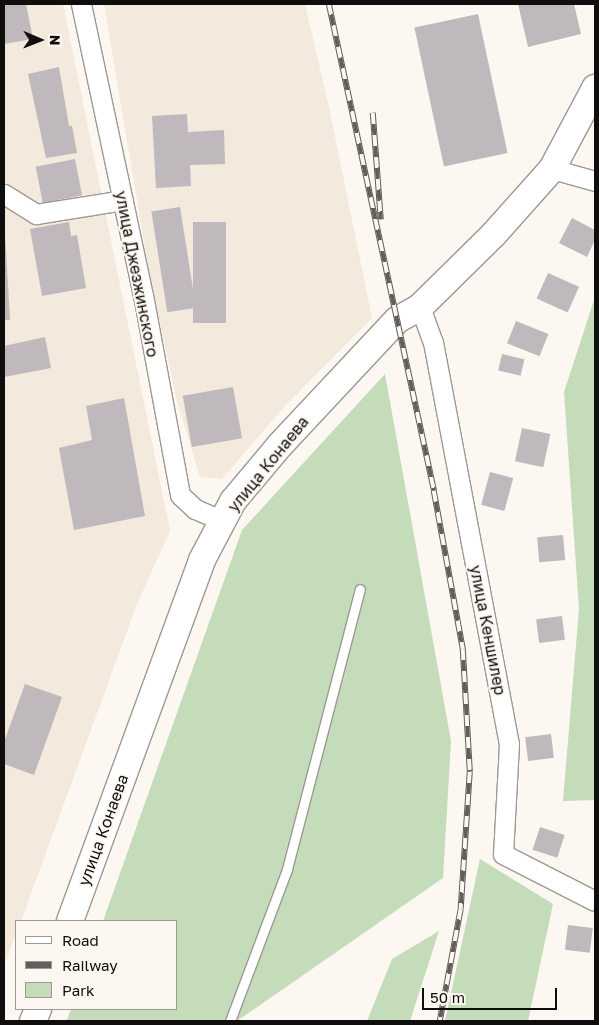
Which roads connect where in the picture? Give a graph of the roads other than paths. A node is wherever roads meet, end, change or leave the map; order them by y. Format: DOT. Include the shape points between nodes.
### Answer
graph roads {
  1 [pos="81,4"];
  2 [pos="595,88"];
  3 [pos="552,169"];
  4 [pos="595,181"];
  5 [pos="4,194"];
  6 [pos="122,200"];
  7 [pos="420,307"];
  8 [pos="223,521"];
  9 [pos="360,589"];
  10 [pos="595,901"];
  11 [pos="70,920"];
  12 [pos="230,1021"];
  1 -- 6 [label="street, улица Джезжинского"];
  2 -- 3 [label="main road, улица Конаева"];
  3 -- 4 [label="street"];
  3 -- 7 [label="main road, улица Конаева" via="494,234"];
  5 -- 6 [label="street" via="36,214"];
  6 -- 8 [label="street, улица Джезжинского" via="180,495 195,509"];
  7 -- 8 [label="main road, улица Конаева" via="397,320 280,445 233,501"];
  7 -- 10 [label="street, улица Кеншилер" via="433,342 509,744 503,854"];
  8 -- 11 [label="main road, улица Конаева" via="202,560"];
  9 -- 12 [label="lane" via="287,869"];
}
